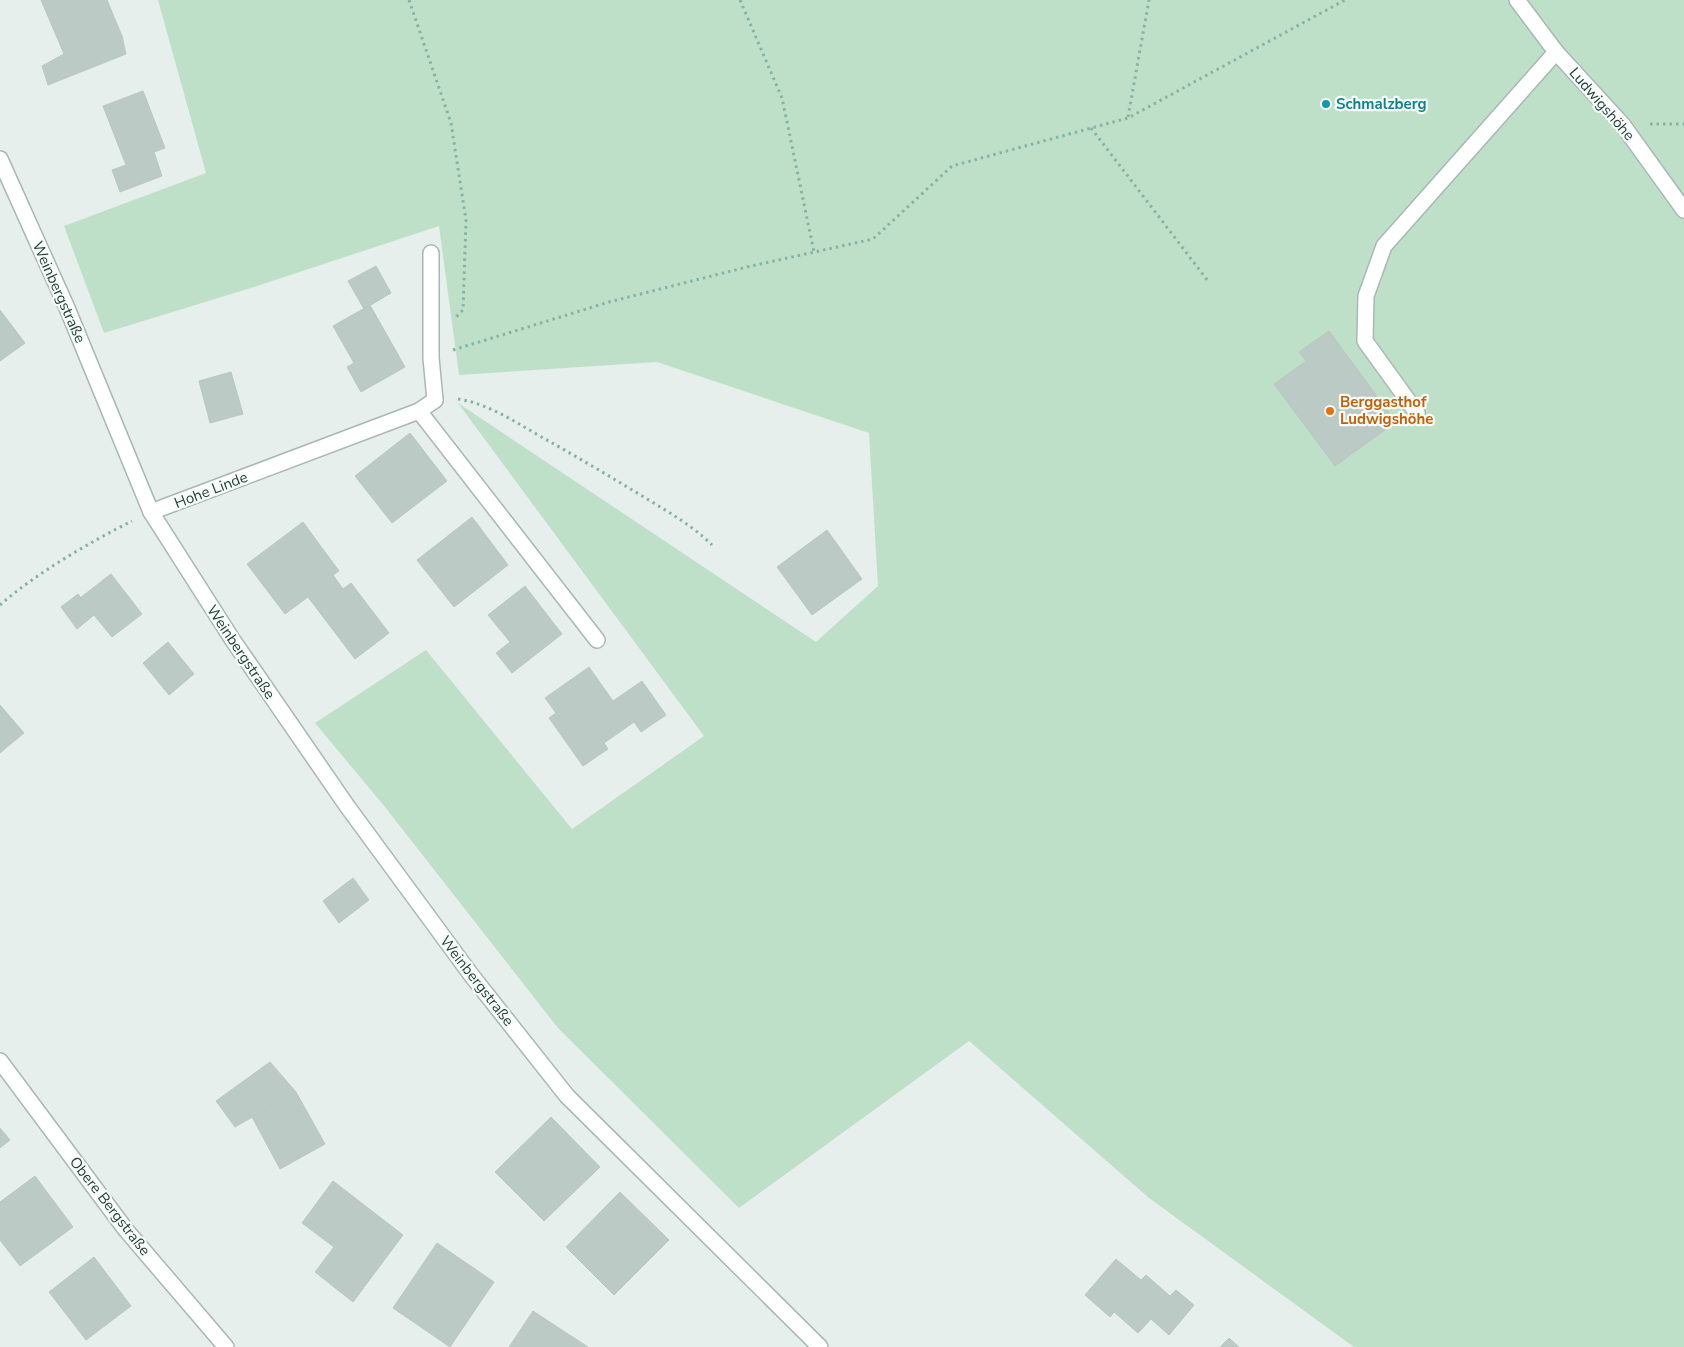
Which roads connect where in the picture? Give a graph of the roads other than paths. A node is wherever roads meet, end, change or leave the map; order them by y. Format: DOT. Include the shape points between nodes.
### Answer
graph roads {
  1 [pos="1517,0"];
  2 [pos="1556,52"];
  3 [pos="0,159"];
  4 [pos="1684,210"];
  5 [pos="431,253"];
  6 [pos="420,412"];
  7 [pos="1417,414"];
  8 [pos="151,512"];
  9 [pos="597,640"];
  10 [pos="0,1061"];
  11 [pos="226,1347"];
  12 [pos="820,1347"];
  1 -- 2 [label="street, Ludwigshöhe"];
  2 -- 4 [label="street, Ludwigshöhe" via="1622,124"];
  2 -- 7 [label="street" via="1384,246 1366,296 1365,342"];
  3 -- 8 [label="street, Weinbergstraße" via="67,308"];
  5 -- 6 [label="street, Hohe Linde" via="434,400"];
  6 -- 8 [label="street, Hohe Linde"];
  6 -- 9 [label="street"];
  8 -- 12 [label="street, Weinbergstraße" via="232,639 347,806 472,976 567,1096"];
  10 -- 11 [label="street, Obere Bergstraße" via="126,1230"];
}
